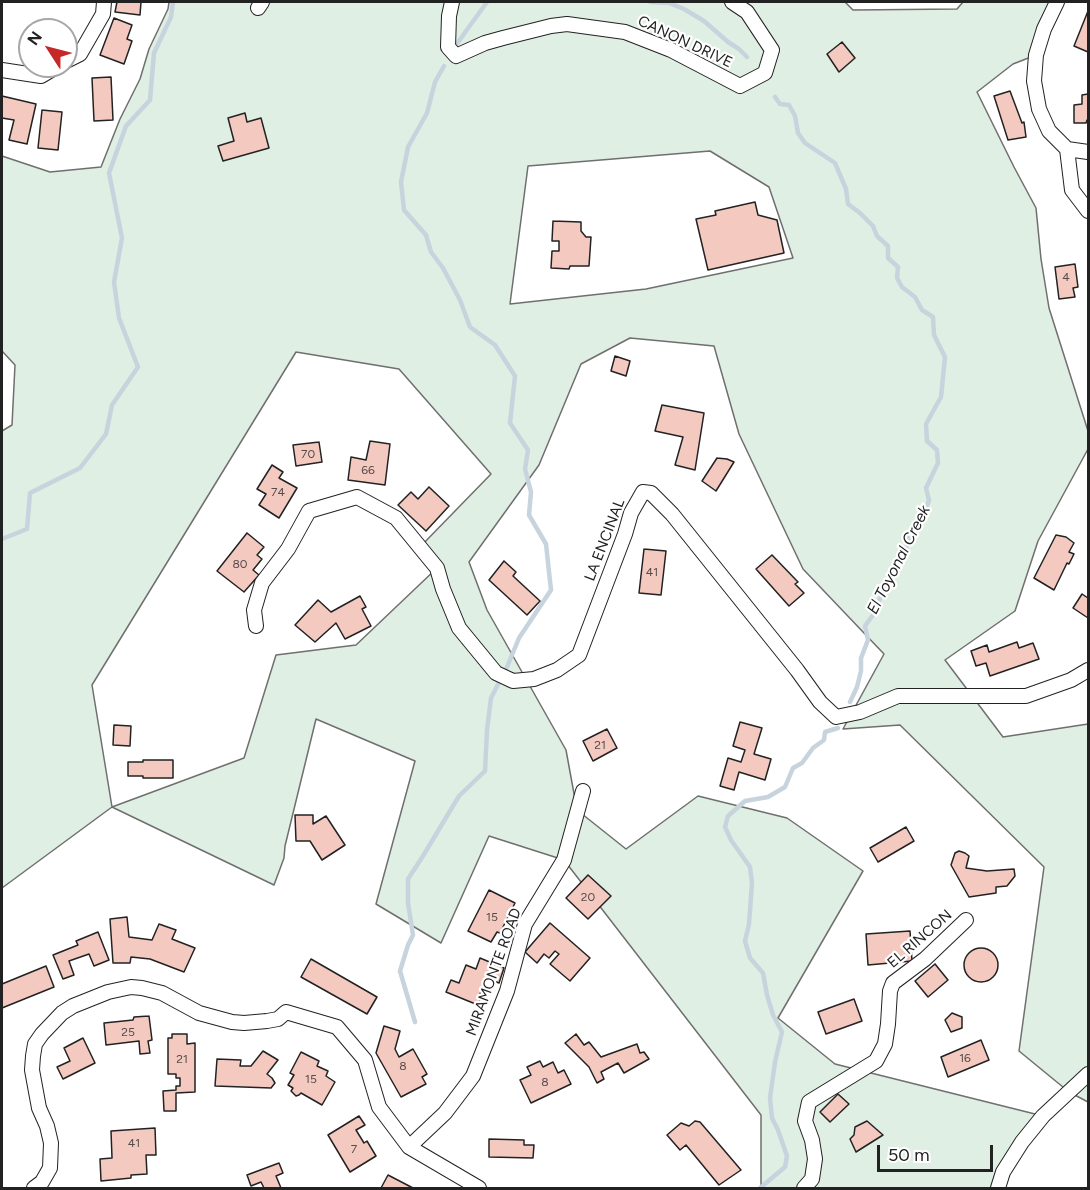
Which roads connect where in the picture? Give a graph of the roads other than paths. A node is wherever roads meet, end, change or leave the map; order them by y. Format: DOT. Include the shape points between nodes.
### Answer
graph roads {
  1 [pos="104,2"];
  2 [pos="452,2"];
  3 [pos="732,2"];
  4 [pos="1057,2"];
  5 [pos="78,55"];
  6 [pos="2,70"];
  7 [pos="18,72"];
  8 [pos="1067,149"];
  9 [pos="1089,152"];
  10 [pos="1089,211"];
  11 [pos="256,626"];
  12 [pos="1089,670"];
  13 [pos="583,791"];
  14 [pos="966,920"];
  15 [pos="1089,1074"];
  16 [pos="409,1147"];
  17 [pos="34,1188"];
  18 [pos="479,1188"];
  19 [pos="804,1188"];
  20 [pos="998,1188"];
  1 -- 5 [label="street" via="103,14"];
  2 -- 3 [label="street, CANON DRIVE" via="448,47 456,56 485,43 567,24 625,32 671,50 740,86 765,73 772,50 747,12"];
  4 -- 8 [label="street" via="1036,55 1034,81 1039,109 1049,131"];
  6 -- 7 [label="street"];
  8 -- 9 [label="street"];
  8 -- 10 [label="street" via="1072,190"];
  11 -- 12 [label="street, LA ENCINAL" via="254,610 262,583 288,549 309,511 357,497 396,518 437,568 459,628 496,673 513,681 534,679 579,655 631,513 643,492 651,493 672,514 820,702 836,717 898,696 1026,696"];
  13 -- 16 [label="street, MIRAMONTE ROAD" via="564,860 525,924 507,991 473,1076 445,1113"];
  14 -- 19 [label="street, EL RINCON" via="893,983 885,1044 876,1061 809,1102 805,1121 815,1159 812,1179"];
  15 -- 20 [label="street" via="1042,1116 1022,1142"];
  16 -- 17 [label="street" via="379,1107 365,1060 337,1027 286,1012 267,1022 232,1022 199,1013 162,993 131,987 73,1006 35,1044 34,1079 51,1143 50,1168"];
  16 -- 18 [label="street"];
}
